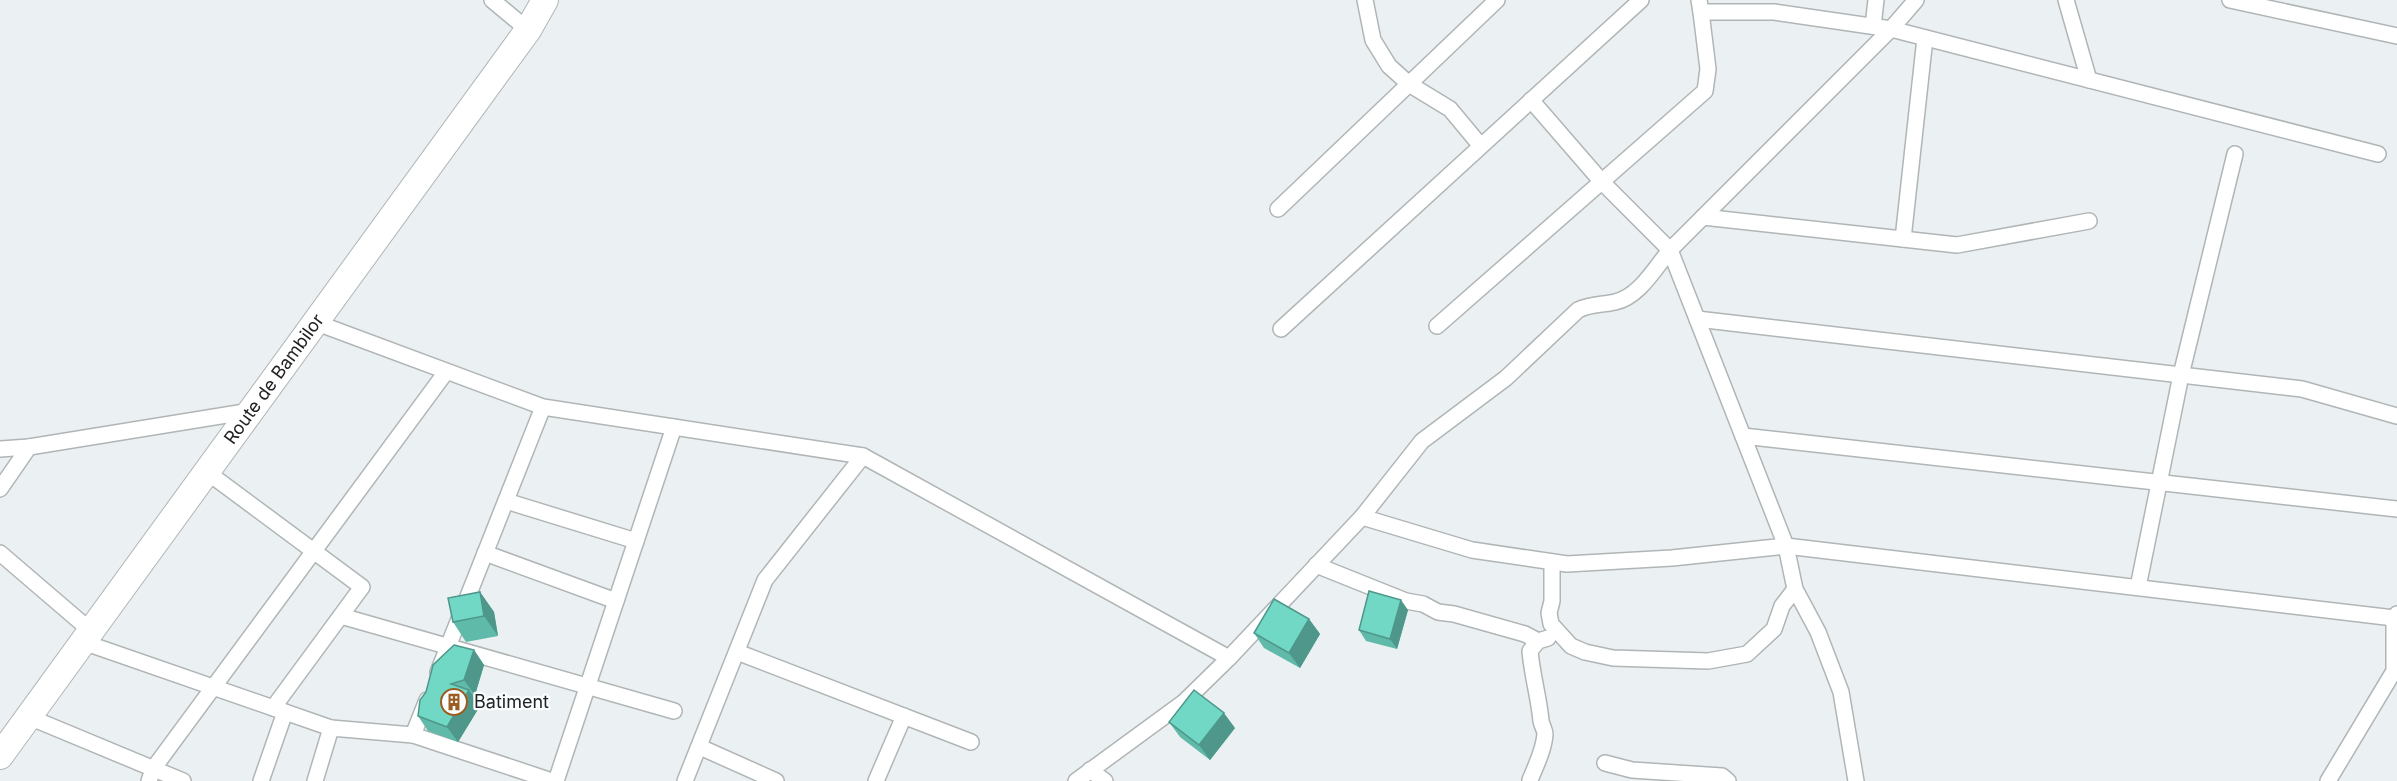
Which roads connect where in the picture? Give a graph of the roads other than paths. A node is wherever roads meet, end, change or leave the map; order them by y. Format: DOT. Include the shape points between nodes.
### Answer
graph roads {
  1 [pos="492,0"];
  2 [pos="546,0"];
  3 [pos="1365,0"];
  4 [pos="1497,0"];
  5 [pos="1641,0"];
  6 [pos="1876,0"];
  7 [pos="1916,0"];
  8 [pos="2066,0"];
  9 [pos="2230,0"];
  10 [pos="1700,6"];
  11 [pos="1873,26"];
  12 [pos="1891,29"];
  13 [pos="528,30"];
  14 [pos="2397,36"];
  15 [pos="1925,38"];
  16 [pos="2089,80"];
  17 [pos="1409,84"];
  18 [pos="1531,100"];
  19 [pos="1480,145"];
  20 [pos="2235,154"];
  21 [pos="2378,154"];
  22 [pos="1602,182"];
  23 [pos="1278,209"];
  24 [pos="1703,217"];
  25 [pos="2089,221"];
  26 [pos="1903,239"];
  27 [pos="1670,250"];
  28 [pos="1697,319"];
  29 [pos="317,323"];
  30 [pos="1437,326"];
  31 [pos="1281,329"];
  32 [pos="446,372"];
  33 [pos="2181,375"];
  34 [pos="543,407"];
  35 [pos="251,411"];
  36 [pos="2397,416"];
  37 [pos="674,427"];
  38 [pos="1743,436"];
  39 [pos="29,447"];
  40 [pos="0,449"];
  41 [pos="863,456"];
  42 [pos="207,472"];
  43 [pos="2159,483"];
  44 [pos="0,489"];
  45 [pos="506,501"];
  46 [pos="2397,509"];
  47 [pos="1362,518"];
  48 [pos="636,541"];
  49 [pos="1786,546"];
  50 [pos="314,552"];
  51 [pos="0,553"];
  52 [pos="485,553"];
  53 [pos="1552,562"];
  54 [pos="1316,565"];
  55 [pos="2138,587"];
  56 [pos="1795,589"];
  57 [pos="616,601"];
  58 [pos="341,616"];
  59 [pos="2395,616"];
  60 [pos="1559,635"];
  61 [pos="87,636"];
  62 [pos="1538,641"];
  63 [pos="448,646"];
  64 [pos="737,652"];
  65 [pos="1229,658"];
  66 [pos="2395,673"];
  67 [pos="588,686"];
  68 [pos="213,687"];
  69 [pos="279,710"];
  70 [pos="674,711"];
  71 [pos="904,716"];
  72 [pos="29,717"];
  73 [pos="331,728"];
  74 [pos="413,735"];
  75 [pos="971,742"];
  76 [pos="700,747"];
  77 [pos="0,756"];
  78 [pos="1605,763"];
  79 [pos="1090,770"];
  80 [pos="151,775"];
  81 [pos="1530,780"];
  82 [pos="183,781"];
  83 [pos="261,781"];
  84 [pos="315,781"];
  85 [pos="554,781"];
  86 [pos="685,781"];
  87 [pos="776,781"];
  88 [pos="876,781"];
  89 [pos="1076,781"];
  90 [pos="1105,781"];
  91 [pos="1728,781"];
  92 [pos="1856,781"];
  93 [pos="2328,781"];
  1 -- 13 [label="street"];
  2 -- 13 [label="main road, Route de Bambilor"];
  3 -- 17 [label="street" via="1373,40 1389,66"];
  4 -- 17 [label="street"];
  5 -- 18 [label="street"];
  6 -- 11 [label="street"];
  7 -- 12 [label="street"];
  8 -- 16 [label="street"];
  9 -- 14 [label="street"];
  10 -- 11 [label="street"];
  10 -- 22 [label="street" via="1708,69 1705,91"];
  11 -- 12 [label="street"];
  12 -- 15 [label="street"];
  12 -- 24 [label="street"];
  13 -- 29 [label="main road, Route de Bambilor"];
  15 -- 16 [label="street"];
  15 -- 26 [label="street"];
  16 -- 21 [label="street"];
  17 -- 19 [label="street" via="1450,109"];
  17 -- 23 [label="street"];
  18 -- 19 [label="street"];
  18 -- 22 [label="street"];
  19 -- 31 [label="street"];
  20 -- 33 [label="street"];
  22 -- 27 [label="street"];
  22 -- 30 [label="street"];
  24 -- 26 [label="street"];
  24 -- 27 [label="street"];
  25 -- 26 [label="street" via="1957,245"];
  27 -- 28 [label="street"];
  27 -- 47 [label="street" via="1629,297 1578,310 1506,378 1422,441"];
  28 -- 33 [label="street"];
  28 -- 38 [label="street"];
  29 -- 32 [label="street"];
  29 -- 35 [label="main road, Route de Bambilor"];
  32 -- 34 [label="street"];
  32 -- 50 [label="street"];
  33 -- 36 [label="street" via="2301,389"];
  33 -- 43 [label="street"];
  34 -- 37 [label="street"];
  34 -- 45 [label="street"];
  35 -- 39 [label="street"];
  35 -- 42 [label="main road, Route de Bambilor"];
  37 -- 41 [label="street"];
  37 -- 48 [label="street"];
  38 -- 43 [label="street"];
  38 -- 49 [label="street"];
  39 -- 40 [label="street"];
  39 -- 44 [label="street"];
  41 -- 64 [label="street" via="765,580"];
  41 -- 65 [label="street"];
  42 -- 50 [label="street"];
  42 -- 61 [label="main road, Route de Bambilor"];
  43 -- 46 [label="street"];
  43 -- 55 [label="street"];
  45 -- 48 [label="street"];
  45 -- 52 [label="street"];
  47 -- 53 [label="street" via="1472,550"];
  47 -- 54 [label="street"];
  48 -- 57 [label="street"];
  49 -- 53 [label="street" via="1672,558"];
  49 -- 55 [label="street"];
  49 -- 56 [label="street"];
  50 -- 58 [label="street" via="362,587"];
  50 -- 68 [label="street"];
  51 -- 61 [label="street"];
  52 -- 57 [label="street"];
  52 -- 63 [label="street"];
  53 -- 60 [label="street" via="1549,613"];
  54 -- 62 [label="street" via="1438,612 1525,634"];
  54 -- 65 [label="street"];
  55 -- 59 [label="street"];
  56 -- 60 [label="street" via="1782,606 1774,629 1747,654 1727,659 1612,658 1571,646"];
  56 -- 92 [label="street" via="1818,632 1841,692"];
  57 -- 67 [label="street"];
  58 -- 63 [label="street"];
  58 -- 69 [label="street"];
  59 -- 66 [label="street"];
  60 -- 62 [label="street"];
  61 -- 68 [label="street"];
  61 -- 72 [label="main road, Route de Bambilor"];
  62 -- 81 [label="street" via="1530,651 1545,732"];
  63 -- 67 [label="street"];
  63 -- 74 [label="street"];
  64 -- 71 [label="street"];
  64 -- 76 [label="street"];
  65 -- 79 [label="street" via="1184,702"];
  66 -- 93 [label="street"];
  67 -- 70 [label="street"];
  67 -- 85 [label="street"];
  68 -- 69 [label="street"];
  68 -- 80 [label="street"];
  69 -- 73 [label="street"];
  69 -- 83 [label="street"];
  71 -- 75 [label="street"];
  71 -- 88 [label="street"];
  72 -- 77 [label="main road, Route de Bambilor"];
  72 -- 80 [label="street"];
  73 -- 74 [label="street"];
  73 -- 84 [label="street"];
  74 -- 85 [label="street"];
  76 -- 86 [label="street"];
  76 -- 87 [label="street"];
  78 -- 91 [label="street" via="1632,770 1722,776"];
  79 -- 89 [label="street"];
  79 -- 90 [label="street"];
  80 -- 82 [label="street"];
}
